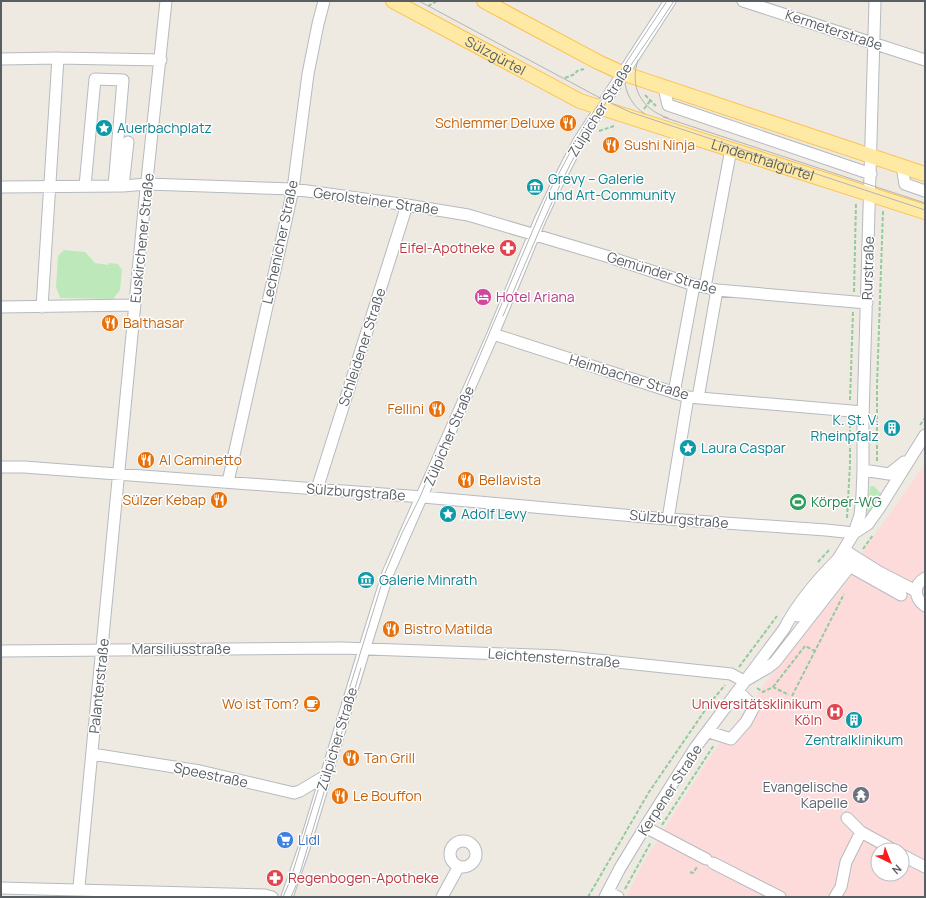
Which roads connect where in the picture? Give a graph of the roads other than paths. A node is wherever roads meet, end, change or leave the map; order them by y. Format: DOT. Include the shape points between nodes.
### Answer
graph roads {
  1 [pos="166,1"];
  2 [pos="324,1"];
  3 [pos="393,1"];
  4 [pos="484,1"];
  5 [pos="670,1"];
  6 [pos="743,1"];
  7 [pos="875,1"];
  8 [pos="874,43"];
  9 [pos="58,58"];
  10 [pos="1,59"];
  11 [pos="161,60"];
  12 [pos="925,60"];
  13 [pos="622,74"];
  14 [pos="664,88"];
  15 [pos="599,108"];
  16 [pos="810,136"];
  17 [pos="128,142"];
  18 [pos="786,146"];
  19 [pos="731,149"];
  20 [pos="871,156"];
  21 [pos="902,167"];
  22 [pos="870,174"];
  23 [pos="925,174"];
  24 [pos="147,184"];
  25 [pos="49,186"];
  26 [pos="85,186"];
  27 [pos="119,186"];
  28 [pos="1,187"];
  29 [pos="293,189"];
  30 [pos="863,191"];
  31 [pos="925,191"];
  32 [pos="407,205"];
  33 [pos="925,212"];
  34 [pos="533,234"];
  35 [pos="700,286"];
  36 [pos="717,290"];
  37 [pos="867,303"];
  38 [pos="135,305"];
  39 [pos="1,307"];
  40 [pos="42,307"];
  41 [pos="493,334"];
  42 [pos="674,393"];
  43 [pos="693,398"];
  44 [pos="863,412"];
  45 [pos="921,432"];
  46 [pos="912,455"];
  47 [pos="1,467"];
  48 [pos="863,470"];
  49 [pos="119,474"];
  50 [pos="228,482"];
  51 [pos="317,489"];
  52 [pos="423,497"];
  53 [pos="668,519"];
  54 [pos="854,533"];
  55 [pos="841,555"];
  56 [pos="850,566"];
  57 [pos="925,578"];
  58 [pos="916,591"];
  59 [pos="902,595"];
  60 [pos="925,606"];
  61 [pos="102,650"];
  62 [pos="362,650"];
  63 [pos="1,651"];
  64 [pos="741,686"];
  65 [pos="709,732"];
  66 [pos="92,754"];
  67 [pos="325,776"];
  68 [pos="847,818"];
  69 [pos="645,827"];
  70 [pos="861,832"];
  71 [pos="879,842"];
  72 [pos="910,859"];
  73 [pos="459,866"];
  74 [pos="925,867"];
  75 [pos="1,888"];
  76 [pos="78,893"];
  77 [pos="606,894"];
  78 [pos="272,897"];
  79 [pos="287,897"];
  80 [pos="442,897"];
  81 [pos="618,897"];
  82 [pos="780,897"];
  83 [pos="835,897"];
  1 -- 11 [label="street, Euskirchener Straße"];
  2 -- 29 [label="street, Lechenicher Straße" via="308,74"];
  3 -- 15 [label="main road, Sülzgürtel" via="574,98"];
  4 -- 13 [label="main road"];
  5 -- 13 [label="street, Zülpicher Straße"];
  6 -- 8 [label="street, Kermeterstraße"];
  7 -- 8 [label="street, Rurstraße"];
  8 -- 12 [label="street, Kermeterstraße"];
  8 -- 20 [label="street, Rurstraße"];
  9 -- 10 [label="street"];
  9 -- 11 [label="street"];
  9 -- 25 [label="street"];
  11 -- 24 [label="street, Euskirchener Straße"];
  13 -- 14 [label="main road"];
  13 -- 15 [label="street, Zülpicher Straße"];
  14 -- 16 [label="main road"];
  14 -- 18 [label="street" via="668,105"];
  15 -- 19 [label="main road, Lindenthalgürtel"];
  15 -- 34 [label="street, Zülpicher Straße" via="579,141"];
  16 -- 18 [label="street"];
  16 -- 20 [label="main road"];
  17 -- 27 [label="street"];
  18 -- 22 [label="street"];
  19 -- 30 [label="main road, Lindenthalgürtel"];
  19 -- 35 [label="street"];
  20 -- 21 [label="main road"];
  20 -- 22 [label="street, Rurstraße"];
  21 -- 23 [label="main road"];
  21 -- 31 [label="street" via="905,184"];
  22 -- 30 [label="street, Rurstraße"];
  24 -- 27 [label="street, Gerolsteiner Straße"];
  24 -- 29 [label="street, Gerolsteiner Straße"];
  24 -- 38 [label="street, Euskirchener Straße"];
  25 -- 26 [label="street, Gerolsteiner Straße"];
  25 -- 28 [label="street"];
  25 -- 40 [label="street"];
  26 -- 27 [label="street, Gerolsteiner Straße"];
  26 -- 27 [label="street" via="95,79 123,80"];
  29 -- 32 [label="street, Gerolsteiner Straße"];
  29 -- 50 [label="street, Lechenicher Straße"];
  30 -- 33 [label="main road, Lindenthalgürtel"];
  30 -- 37 [label="street, Rurstraße"];
  32 -- 34 [label="street, Gerolsteiner Straße" via="468,215"];
  32 -- 51 [label="street, Schleidener Straße"];
  34 -- 35 [label="street, Gemünder Straße"];
  34 -- 41 [label="street, Zülpicher Straße"];
  35 -- 36 [label="street, Gemünder Straße"];
  35 -- 42 [label="street"];
  36 -- 37 [label="street, Gemünder Straße"];
  36 -- 43 [label="street"];
  37 -- 44 [label="street, Rurstraße"];
  38 -- 40 [label="street"];
  38 -- 49 [label="street, Euskirchener Straße"];
  39 -- 40 [label="street"];
  41 -- 42 [label="street, Heimbacher Straße"];
  41 -- 52 [label="street, Zülpicher Straße"];
  42 -- 43 [label="street, Heimbacher Straße"];
  43 -- 44 [label="street, Heimbacher Straße"];
  43 -- 53 [label="street"];
  44 -- 48 [label="street, Rurstraße"];
  45 -- 46 [label="street, Kerpener Straße"];
  46 -- 48 [label="street, Kerpener Straße" via="889,474"];
  46 -- 54 [label="street, Kerpener Straße" via="868,524"];
  47 -- 49 [label="street, Sülzburgstraße"];
  48 -- 54 [label="street, Rurstraße" via="860,515"];
  49 -- 50 [label="street, Sülzburgstraße"];
  49 -- 61 [label="street, Palanterstraße"];
  50 -- 51 [label="street, Sülzburgstraße"];
  51 -- 52 [label="street, Sülzburgstraße"];
  52 -- 53 [label="street, Sülzburgstraße"];
  52 -- 62 [label="street, Zülpicher Straße" via="388,573"];
  53 -- 54 [label="street, Sülzburgstraße"];
  54 -- 55 [label="street, Kerpener Straße"];
  55 -- 56 [label="street"];
  55 -- 58 [label="street"];
  55 -- 64 [label="street, Kerpener Straße" via="836,569 826,583 800,615 784,629"];
  56 -- 59 [label="street"];
  56 -- 64 [label="street" via="775,662"];
  57 -- 58 [label="street" via="920,581"];
  58 -- 60 [label="street" via="920,603"];
  61 -- 62 [label="street, Marsiliusstraße"];
  61 -- 63 [label="street, Marsiliusstraße"];
  61 -- 66 [label="street, Palanterstraße"];
  62 -- 64 [label="street, Leichtensternstraße" via="559,656 731,674"];
  62 -- 67 [label="street, Zülpicher Straße"];
  64 -- 65 [label="street, Kerpener Straße"];
  64 -- 65 [label="street" via="754,708 746,722 731,739"];
  65 -- 69 [label="street, Kerpener Straße" via="695,748"];
  66 -- 67 [label="street, Speestraße" via="200,771 294,793"];
  66 -- 76 [label="street, Palanterstraße"];
  67 -- 79 [label="street, Zülpicher Straße"];
  68 -- 70 [label="street"];
  69 -- 77 [label="street, Kerpener Straße"];
  69 -- 82 [label="street"];
  70 -- 71 [label="street"];
  70 -- 83 [label="street" via="846,862 841,887"];
  72 -- 74 [label="street"];
  73 -- 80 [label="street"];
  75 -- 76 [label="street"];
  76 -- 78 [label="street"];
  77 -- 81 [label="street"];
}
